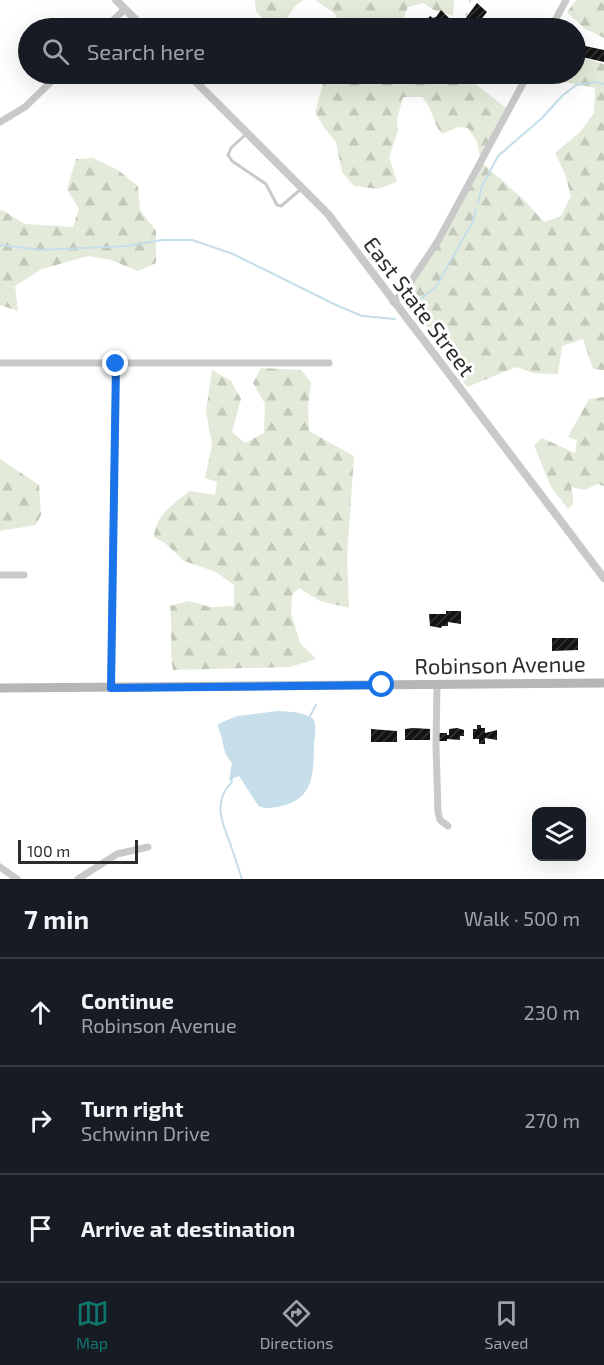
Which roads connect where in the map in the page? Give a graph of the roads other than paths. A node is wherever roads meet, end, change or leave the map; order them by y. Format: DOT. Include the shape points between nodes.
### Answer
graph roads {
  1 [pos="116,0"];
  2 [pos="566,0"];
  3 [pos="125,9"];
  4 [pos="116,18"];
  5 [pos="134,18"];
  6 [pos="556,18"];
  7 [pos="49,84"];
  8 [pos="198,84"];
  9 [pos="523,84"];
  10 [pos="0,122"];
  11 [pos="247,133"];
  12 [pos="301,189"];
  13 [pos="393,302"];
  14 [pos="0,363"];
  15 [pos="329,363"];
  16 [pos="116,364"];
  17 [pos="0,575"];
  18 [pos="24,575"];
  19 [pos="604,578"];
  20 [pos="604,683"];
  21 [pos="437,684"];
  22 [pos="0,688"];
  23 [pos="111,688"];
  24 [pos="448,826"];
  25 [pos="148,847"];
  26 [pos="0,867"];
  27 [pos="17,879"];
  28 [pos="78,879"];
  1 -- 3 [label="street"];
  2 -- 6 [label="street"];
  3 -- 4 [label="street"];
  3 -- 5 [label="street"];
  7 -- 10 [label="street" via="25,107"];
  8 -- 11 [label="street, East State Street"];
  9 -- 13 [label="street" via="438,242"];
  11 -- 12 [label="street, East State Street"];
  11 -- 12 [label="lane" via="231,148 228,155 232,161 266,184 277,205 281,206"];
  12 -- 13 [label="street, East State Street" via="328,214"];
  13 -- 19 [label="street, East State Street"];
  14 -- 16 [label="street"];
  15 -- 16 [label="street"];
  16 -- 23 [label="street"];
  17 -- 18 [label="street"];
  20 -- 21 [label="main road, Robinson Avenue"];
  21 -- 23 [label="main road, Robinson Avenue"];
  21 -- 24 [label="street" via="438,812 440,820"];
  22 -- 23 [label="main road, Robinson Avenue"];
  25 -- 28 [label="street" via="117,854"];
  26 -- 27 [label="street"];
}
